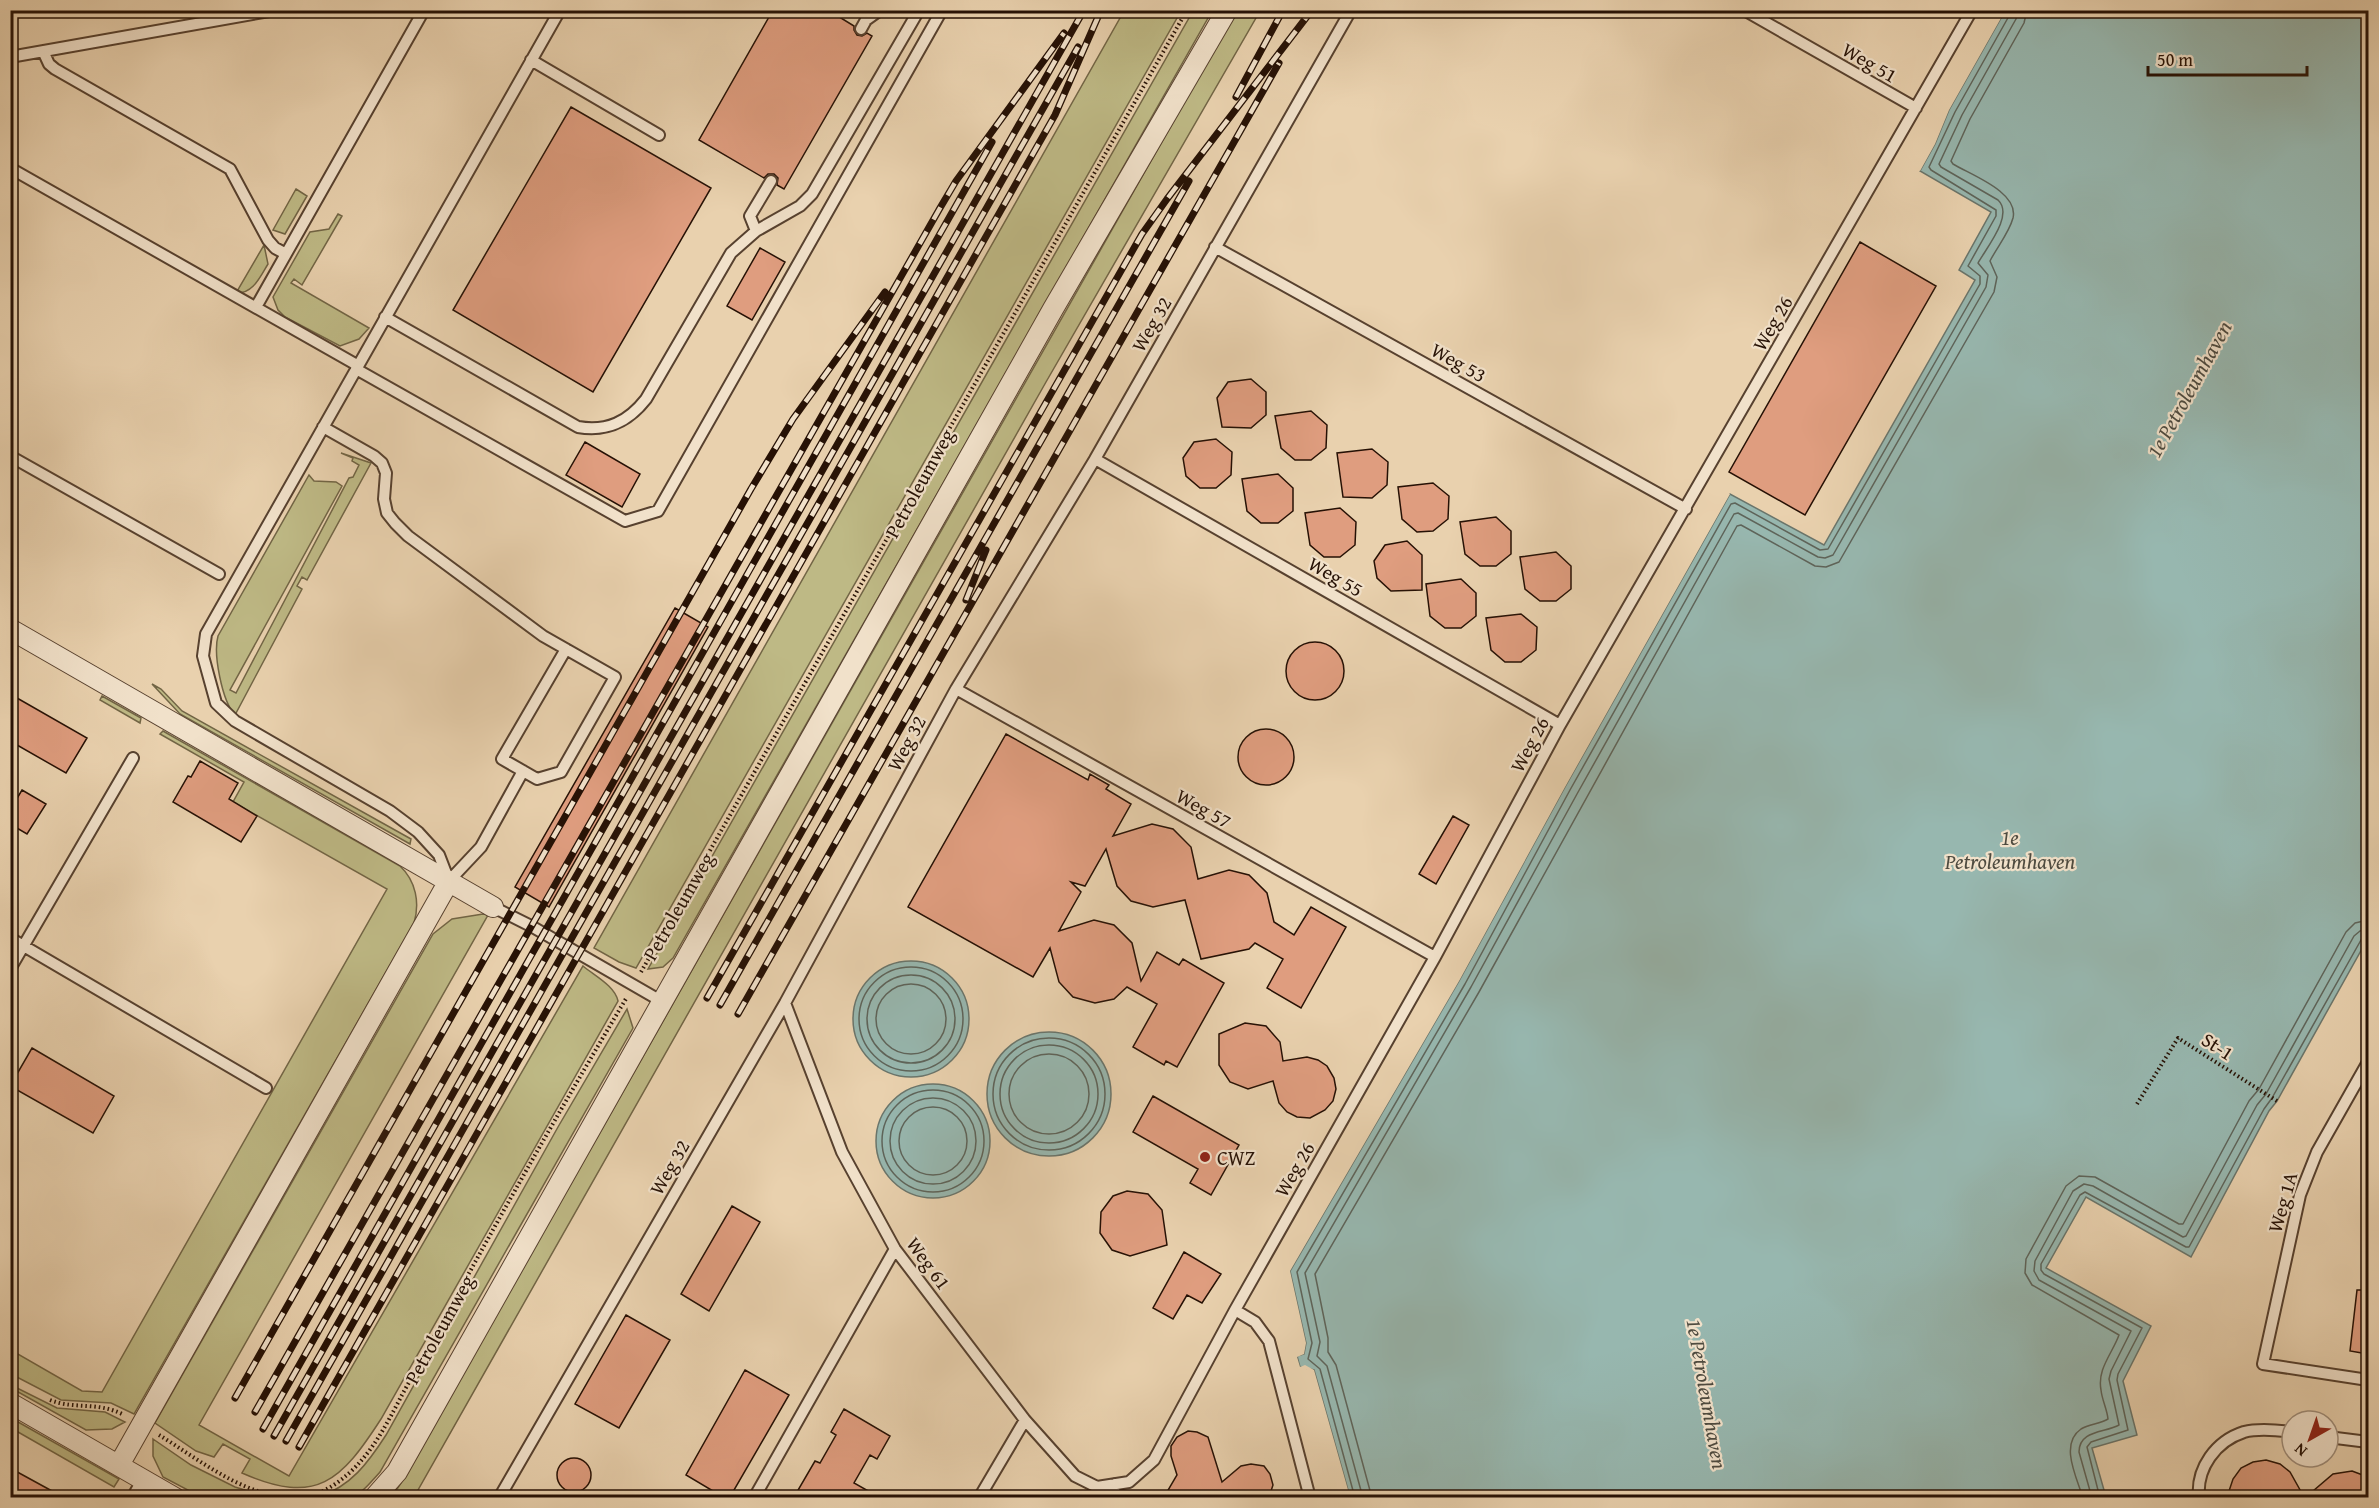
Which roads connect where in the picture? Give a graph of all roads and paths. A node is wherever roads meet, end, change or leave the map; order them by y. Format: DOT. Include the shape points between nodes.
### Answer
graph roads {
  1 [pos="275,10"];
  2 [pos="424,10"];
  3 [pos="560,10"];
  4 [pos="880,10"];
  5 [pos="919,10"];
  6 [pos="942,10"];
  7 [pos="1187,10"];
  8 [pos="1227,10"];
  9 [pos="1351,10"];
  10 [pos="1744,10"];
  11 [pos="1972,10"];
  12 [pos="861,29"];
  13 [pos="43,51"];
  14 [pos="10,57"];
  15 [pos="531,60"];
  16 [pos="1916,108"];
  17 [pos="660,135"];
  18 [pos="10,168"];
  19 [pos="771,181"];
  20 [pos="756,231"];
  21 [pos="1215,247"];
  22 [pos="286,254"];
  23 [pos="256,307"];
  24 [pos="385,317"];
  25 [pos="357,367"];
  26 [pos="322,428"];
  27 [pos="10,456"];
  28 [pos="1095,459"];
  29 [pos="1686,509"];
  30 [pos="219,574"];
  31 [pos="10,629"];
  32 [pos="566,649"];
  33 [pos="956,689"];
  34 [pos="1560,725"];
  35 [pos="133,758"];
  36 [pos="523,771"];
  37 [pos="449,881"];
  38 [pos="493,907"];
  39 [pos="10,938"];
  40 [pos="24,946"];
  41 [pos="1435,957"];
  42 [pos="10,969"];
  43 [pos="634,986"];
  44 [pos="661,1001"];
  45 [pos="785,1003"];
  46 [pos="2368,1062"];
  47 [pos="266,1088"];
  48 [pos="2277,1101"];
  49 [pos="2138,1104"];
  50 [pos="895,1250"];
  51 [pos="1234,1310"];
  52 [pos="2368,1380"];
  53 [pos="41,1396"];
  54 [pos="10,1403"];
  55 [pos="1025,1420"];
  56 [pos="141,1425"];
  57 [pos="2280,1430"];
  58 [pos="2340,1438"];
  59 [pos="2368,1442"];
  60 [pos="119,1465"];
  61 [pos="143,1479"];
  62 [pos="1115,1484"];
  63 [pos="312,1496"];
  64 [pos="132,1497"];
  65 [pos="175,1497"];
  66 [pos="374,1497"];
  67 [pos="499,1497"];
  68 [pos="754,1497"];
  69 [pos="979,1497"];
  70 [pos="1113,1497"];
  71 [pos="1310,1497"];
  72 [pos="2199,1497"];
  1 -- 13 [label="lane"];
  2 -- 22 [label="lane"];
  3 -- 15 [label="lane"];
  4 -- 12 [label="lane"];
  5 -- 20 [label="lane" via="812,194 800,206"];
  6 -- 25 [label="lane" via="658,511 625,521"];
  7 -- 43 [label="path, Petroleumweg"];
  8 -- 44 [label="street, Petroleumweg"];
  9 -- 21 [label="lane, Weg 32"];
  10 -- 16 [label="lane, Weg 51"];
  11 -- 16 [label="lane, Weg 26"];
  13 -- 14 [label="lane"];
  13 -- 22 [label="lane" via="55,69 230,168 268,240"];
  15 -- 17 [label="lane"];
  15 -- 24 [label="lane"];
  16 -- 29 [label="lane, Weg 26"];
  18 -- 23 [label="lane"];
  19 -- 20 [label="lane" via="750,216"];
  20 -- 24 [label="lane" via="731,253 646,399 624,421 608,427 578,428"];
  21 -- 28 [label="lane, Weg 32"];
  21 -- 29 [label="lane, Weg 53"];
  22 -- 23 [label="lane"];
  23 -- 25 [label="lane"];
  24 -- 25 [label="lane"];
  25 -- 26 [label="lane"];
  26 -- 32 [label="lane" via="382,463 387,513 408,536 525,624"];
  26 -- 37 [label="lane" via="206,634 203,656 216,703 235,721 390,811 418,832 439,855"];
  27 -- 30 [label="lane"];
  28 -- 33 [label="lane, Weg 32"];
  28 -- 34 [label="lane, Weg 55"];
  29 -- 34 [label="lane, Weg 26"];
  31 -- 37 [label="street"];
  32 -- 36 [label="lane" via="502,759"];
  32 -- 36 [label="lane" via="615,677 561,772 537,779"];
  33 -- 41 [label="lane, Weg 57"];
  33 -- 45 [label="lane, Weg 32"];
  34 -- 41 [label="lane, Weg 26"];
  35 -- 40 [label="lane"];
  36 -- 37 [label="lane" via="481,847"];
  37 -- 38 [label="street"];
  37 -- 56 [label="street"];
  38 -- 43 [label="lane"];
  39 -- 40 [label="lane"];
  40 -- 42 [label="lane"];
  40 -- 47 [label="lane"];
  41 -- 51 [label="lane, Weg 26"];
  43 -- 44 [label="lane"];
  43 -- 63 [label="path, Petroleumweg" via="388,1420 361,1462"];
  44 -- 66 [label="street, Petroleumweg" via="397,1472"];
  45 -- 50 [label="lane, Weg 61" via="842,1152"];
  45 -- 67 [label="lane, Weg 32"];
  46 -- 52 [label="lane, Weg 1A" via="2317,1152 2300,1195 2263,1364"];
  48 -- 49 [label="path, St-1" via="2178,1038"];
  50 -- 55 [label="lane, Weg 61"];
  50 -- 68 [label="lane"];
  51 -- 62 [label="lane, Weg 26" via="1154,1460 1129,1482"];
  51 -- 71 [label="lane" via="1255,1322 1269,1341"];
  53 -- 56 [label="path, Petroleumweg" via="58,1404 106,1407"];
  54 -- 60 [label="street"];
  55 -- 62 [label="lane, Weg 61" via="1076,1476 1097,1487"];
  55 -- 69 [label="lane"];
  56 -- 60 [label="street"];
  56 -- 63 [label="path, Petroleumweg" via="254,1490 282,1496"];
  57 -- 72 [label="lane" via="2244,1432 2214,1450 2199,1479"];
  58 -- 59 [label="lane"];
  60 -- 61 [label="street"];
  61 -- 64 [label="lane"];
  61 -- 65 [label="street"];
  62 -- 70 [label="lane"];
}
